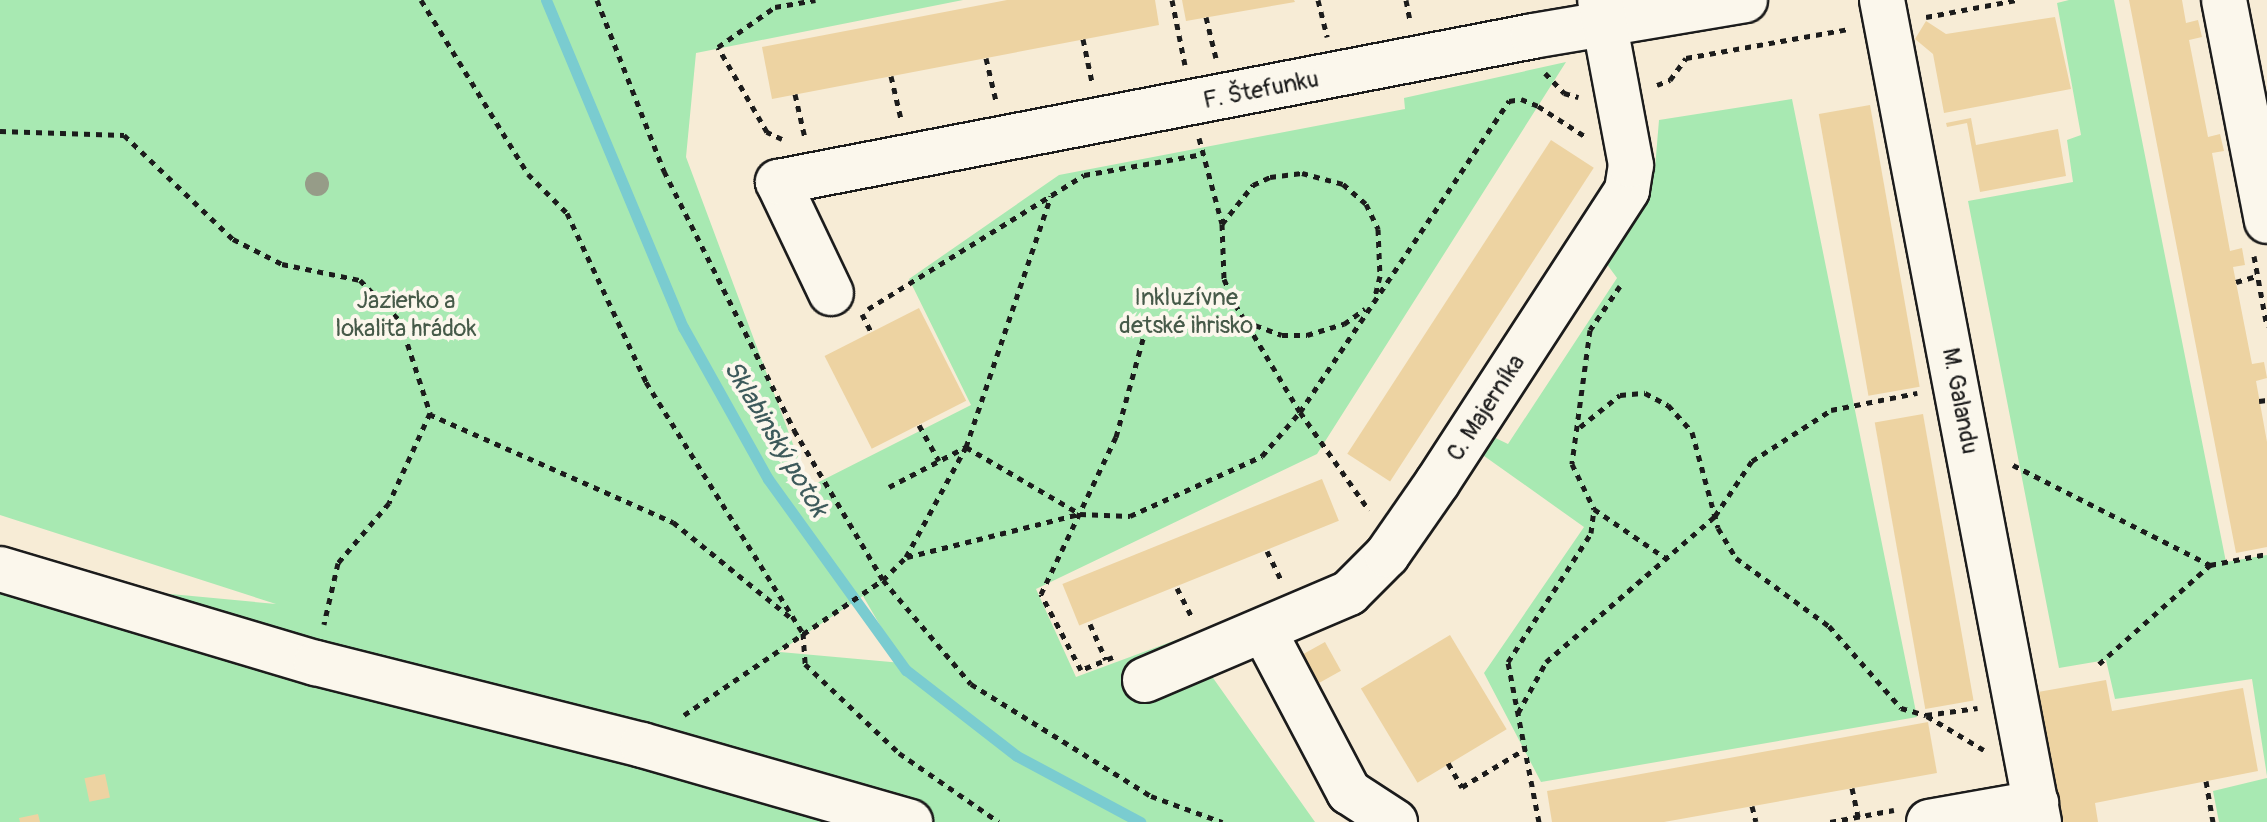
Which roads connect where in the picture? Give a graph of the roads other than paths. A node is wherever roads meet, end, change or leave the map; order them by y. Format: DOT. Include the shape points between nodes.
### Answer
graph roads {
  1 [pos="1745,0"];
  2 [pos="2224,0"];
  3 [pos="1602,12"];
  4 [pos="1885,13"];
  5 [pos="2267,221"];
  6 [pos="831,293"];
  7 [pos="0,569"];
  8 [pos="1265,633"];
  9 [pos="1133,667"];
  10 [pos="2038,812"];
  11 [pos="1916,815"];
  12 [pos="910,822"];
  13 [pos="1395,822"];
  1 -- 3 [label="street, F. Štefunku"];
  2 -- 5 [label="street"];
  3 -- 6 [label="street, F. Štefunku" via="1533,36 1185,75 778,182"];
  3 -- 8 [label="street, C. Majerníka" via="1631,165 1627,190 1387,555 1349,593"];
  4 -- 10 [label="street, M. Galandu"];
  7 -- 12 [label="street" via="316,663 642,745"];
  8 -- 9 [label="street, C. Majerníka"];
  8 -- 13 [label="street" via="1349,792"];
  10 -- 11 [label="street, M. Galandu"];
}
